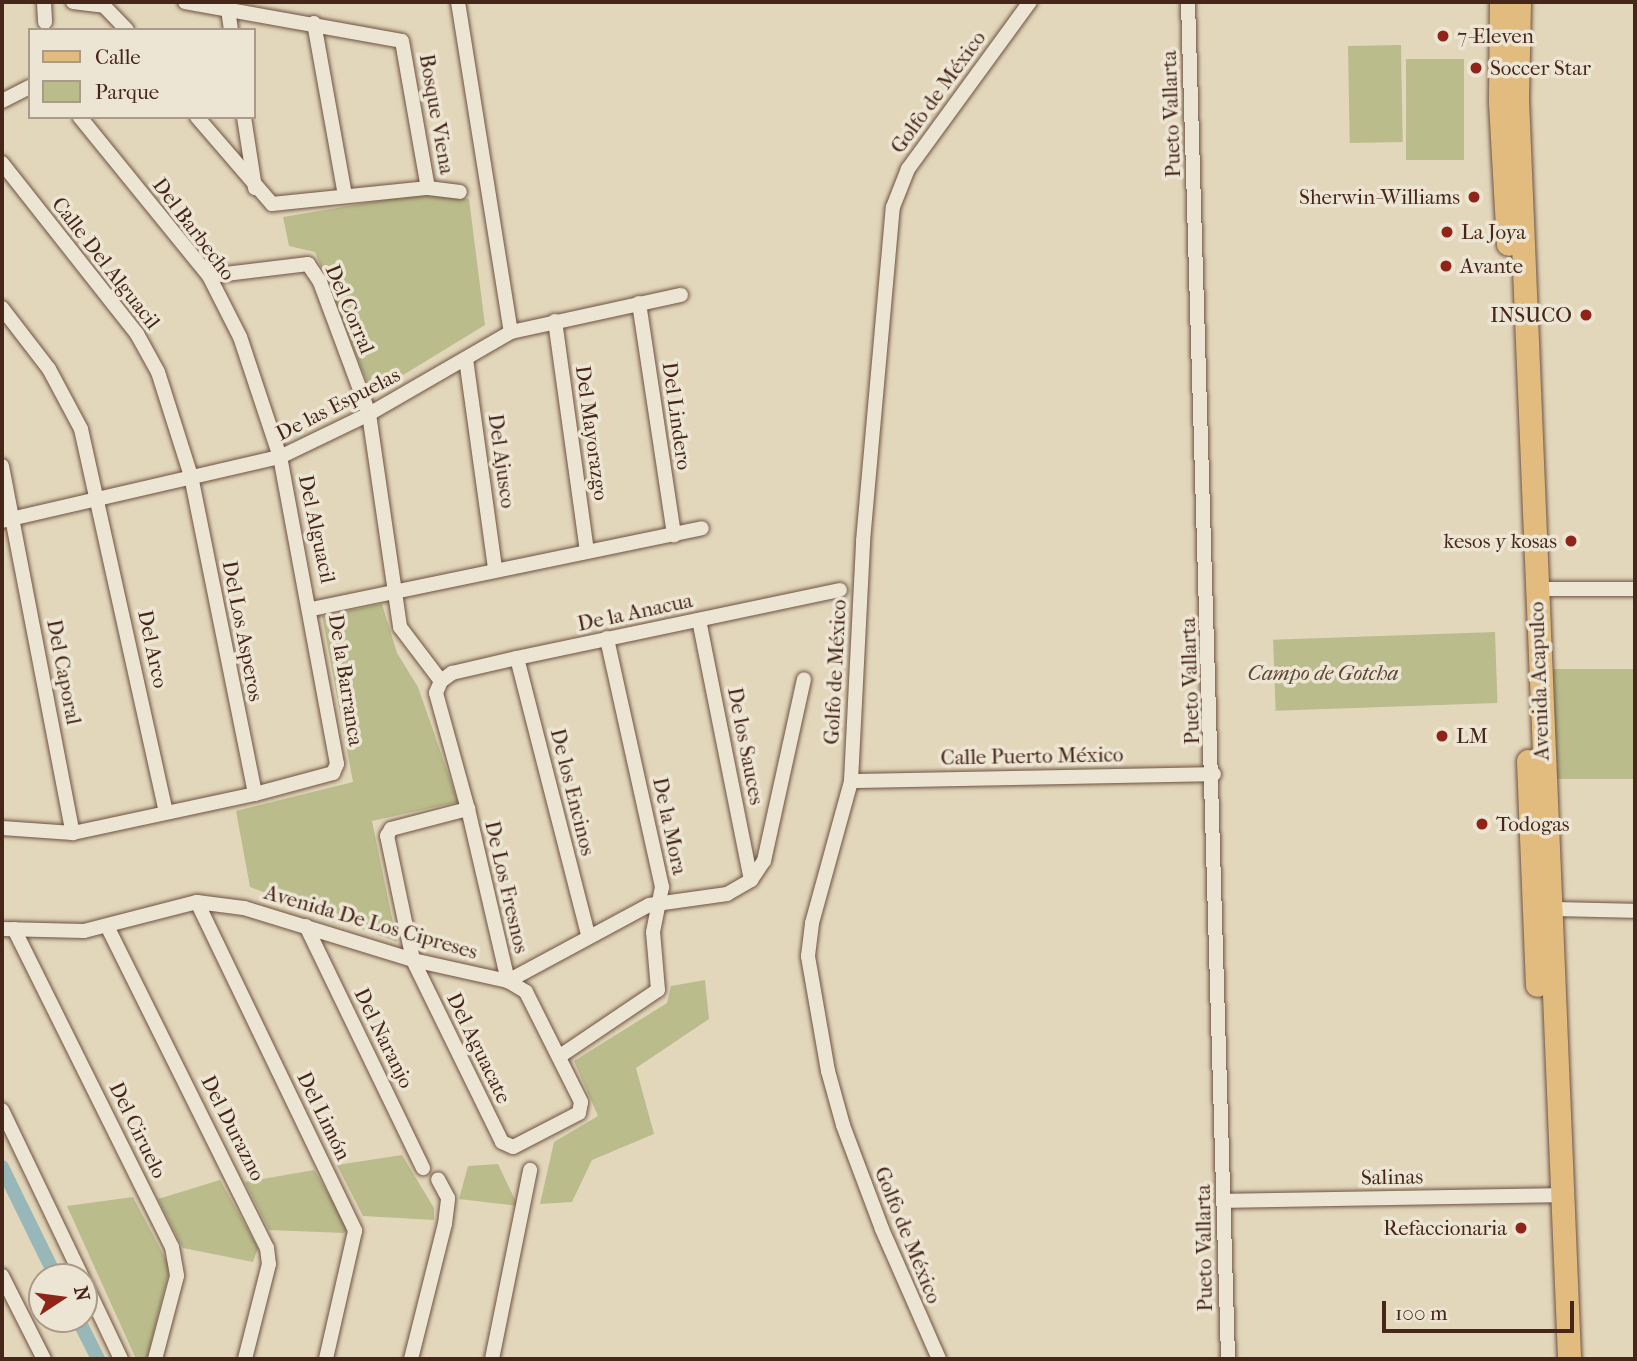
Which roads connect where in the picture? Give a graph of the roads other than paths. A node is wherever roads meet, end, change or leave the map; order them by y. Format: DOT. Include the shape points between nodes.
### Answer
graph roads {
  1 [pos="44,2"];
  2 [pos="73,2"];
  3 [pos="185,2"];
  4 [pos="458,2"];
  5 [pos="1030,2"];
  6 [pos="1188,2"];
  7 [pos="1505,2"];
  8 [pos="104,4"];
  9 [pos="228,9"];
  10 [pos="45,22"];
  11 [pos="314,23"];
  12 [pos="125,28"];
  13 [pos="231,28"];
  14 [pos="28,88"];
  15 [pos="4,95"];
  16 [pos="82,119"];
  17 [pos="199,119"];
  18 [pos="244,119"];
  19 [pos="2,163"];
  20 [pos="429,188"];
  21 [pos="256,190"];
  22 [pos="460,192"];
  23 [pos="345,195"];
  24 [pos="209,276"];
  25 [pos="681,295"];
  26 [pos="639,303"];
  27 [pos="2,308"];
  28 [pos="555,321"];
  29 [pos="511,332"];
  30 [pos="466,359"];
  31 [pos="369,414"];
  32 [pos="281,457"];
  33 [pos="2,466"];
  34 [pos="191,476"];
  35 [pos="99,496"];
  36 [pos="7,520"];
  37 [pos="702,528"];
  38 [pos="674,534"];
  39 [pos="587,551"];
  40 [pos="495,569"];
  41 [pos="1536,589"];
  42 [pos="1635,589"];
  43 [pos="840,590"];
  44 [pos="396,591"];
  45 [pos="312,609"];
  46 [pos="699,620"];
  47 [pos="607,638"];
  48 [pos="517,658"];
  49 [pos="804,679"];
  50 [pos="441,681"];
  51 [pos="1214,774"];
  52 [pos="851,781"];
  53 [pos="255,794"];
  54 [pos="468,809"];
  55 [pos="166,811"];
  56 [pos="2,828"];
  57 [pos="73,833"];
  58 [pos="751,880"];
  59 [pos="197,902"];
  60 [pos="662,902"];
  61 [pos="1550,909"];
  62 [pos="1635,911"];
  63 [pos="107,926"];
  64 [pos="306,926"];
  65 [pos="8,929"];
  66 [pos="588,935"];
  67 [pos="413,960"];
  68 [pos="508,981"];
  69 [pos="559,1056"];
  70 [pos="2,1110"];
  71 [pos="513,1147"];
  72 [pos="423,1168"];
  73 [pos="530,1170"];
  74 [pos="438,1179"];
  75 [pos="1554,1195"];
  76 [pos="1224,1200"];
  77 [pos="75,1263"];
  78 [pos="2,1276"];
  79 [pos="98,1311"];
  80 [pos="44,1359"];
  81 [pos="121,1359"];
  82 [pos="155,1359"];
  83 [pos="244,1359"];
  84 [pos="326,1359"];
  85 [pos="411,1359"];
  86 [pos="492,1359"];
  87 [pos="939,1359"];
  88 [pos="1228,1359"];
  89 [pos="1553,1359"];
  90 [pos="1569,1359"];
  1 -- 10 [label="street"];
  2 -- 8 [label="street"];
  3 -- 9 [label="street"];
  4 -- 29 [label="street"];
  5 -- 52 [label="street, Golfo de México" via="908,169 893,207 863,541"];
  6 -- 51 [label="street, Pueto Vallarta"];
  7 -- 41 [label="main road, Avenida Acapulco" via="1517,100"];
  7 -- 75 [label="main road, Avenida Acapulco" via="1500,102"];
  8 -- 12 [label="street"];
  9 -- 11 [label="street"];
  9 -- 13 [label="street"];
  11 -- 20 [label="street, Bosque Viena" via="392,37 404,47"];
  11 -- 23 [label="street"];
  14 -- 15 [label="street"];
  16 -- 24 [label="street, Del Barbecho"];
  17 -- 21 [label="street"];
  18 -- 21 [label="street"];
  19 -- 34 [label="street, Calle Del Alguacil" via="137,334 169,399"];
  20 -- 22 [label="street"];
  20 -- 23 [label="street"];
  21 -- 23 [label="street" via="272,204 282,205"];
  24 -- 31 [label="street, Del Corral" via="307,264 320,282"];
  24 -- 32 [label="street, Del Barbecho" via="240,337"];
  25 -- 26 [label="street, De las Espuelas"];
  26 -- 28 [label="street, De las Espuelas"];
  26 -- 38 [label="street, Del Lindero"];
  27 -- 35 [label="street, Del Arco" via="66,396 81,429"];
  28 -- 29 [label="street, De las Espuelas"];
  28 -- 39 [label="street, Del Mayorazgo"];
  29 -- 30 [label="street, De las Espuelas"];
  30 -- 31 [label="street, De las Espuelas"];
  30 -- 40 [label="street, Del Ajusco"];
  31 -- 32 [label="street, De las Espuelas"];
  31 -- 44 [label="street, Del Corral"];
  32 -- 34 [label="street, De las Espuelas"];
  32 -- 45 [label="street, Del Alguacil"];
  33 -- 36 [label="street"];
  34 -- 35 [label="street, De las Espuelas"];
  34 -- 53 [label="street, Del Los Asperos"];
  35 -- 36 [label="street, De las Espuelas"];
  35 -- 55 [label="street, Del Arco"];
  36 -- 57 [label="street, Del Caporal"];
  37 -- 38 [label="street, De la Barranca"];
  38 -- 39 [label="street, De la Barranca"];
  39 -- 40 [label="street, De la Barranca"];
  40 -- 44 [label="street, De la Barranca"];
  41 -- 42 [label="street"];
  41 -- 61 [label="main road, Avenida Acapulco"];
  43 -- 46 [label="street, De la Anacua"];
  44 -- 45 [label="street, De la Barranca"];
  44 -- 50 [label="street" via="404,638"];
  45 -- 53 [label="street, De la Barranca" via="337,768"];
  46 -- 47 [label="street, De la Anacua"];
  46 -- 58 [label="street, De los Sauces"];
  47 -- 48 [label="street, De la Anacua"];
  47 -- 60 [label="street, De la Mora"];
  48 -- 50 [label="street, De la Anacua" via="452,674"];
  48 -- 66 [label="street, De los Encinos"];
  49 -- 58 [label="street" via="764,861"];
  50 -- 54 [label="street, De Los Fresnos" via="436,693"];
  51 -- 52 [label="street, Calle Puerto México"];
  51 -- 76 [label="street, Pueto Vallarta"];
  52 -- 87 [label="street, Golfo de México" via="812,923 811,986 843,1125 881,1229"];
  53 -- 55 [label="street, De la Barranca"];
  54 -- 67 [label="street, Del Aguacate" via="388,834"];
  54 -- 68 [label="street, De Los Fresnos"];
  55 -- 57 [label="street, De la Barranca"];
  56 -- 57 [label="street, De la Barranca"];
  58 -- 60 [label="street" via="727,894"];
  59 -- 63 [label="street, Avenida De Los Cipreses"];
  59 -- 64 [label="street, Avenida De Los Cipreses" via="244,908"];
  59 -- 84 [label="street, Del Limón" via="355,1231"];
  60 -- 66 [label="street"];
  60 -- 69 [label="street, De la Mora" via="653,932 659,990"];
  61 -- 62 [label="street"];
  61 -- 75 [label="main road, Avenida Acapulco"];
  63 -- 65 [label="street, Avenida De Los Cipreses" via="84,931"];
  63 -- 83 [label="street, Del Durazno" via="264,1240 269,1264"];
  64 -- 67 [label="street, Avenida De Los Cipreses"];
  64 -- 72 [label="street, Del Naranjo"];
  65 -- 82 [label="street, Del Ciruelo" via="172,1247 177,1276"];
  66 -- 68 [label="street"];
  67 -- 68 [label="street, Avenida De Los Cipreses"];
  67 -- 71 [label="street, Del Aguacate" via="502,1142"];
  68 -- 69 [label="street, De Los Fresnos" via="526,992"];
  69 -- 71 [label="street, De Los Fresnos" via="581,1110"];
  70 -- 77 [label="street"];
  73 -- 86 [label="street"];
  74 -- 85 [label="street" via="448,1198 445,1224"];
  75 -- 76 [label="street, Salinas"];
  75 -- 89 [label="main road, Avenida Acapulco"];
  75 -- 90 [label="main road, Avenida Acapulco"];
  76 -- 88 [label="street, Pueto Vallarta"];
  78 -- 80 [label="street"];
  79 -- 81 [label="street"];
}
